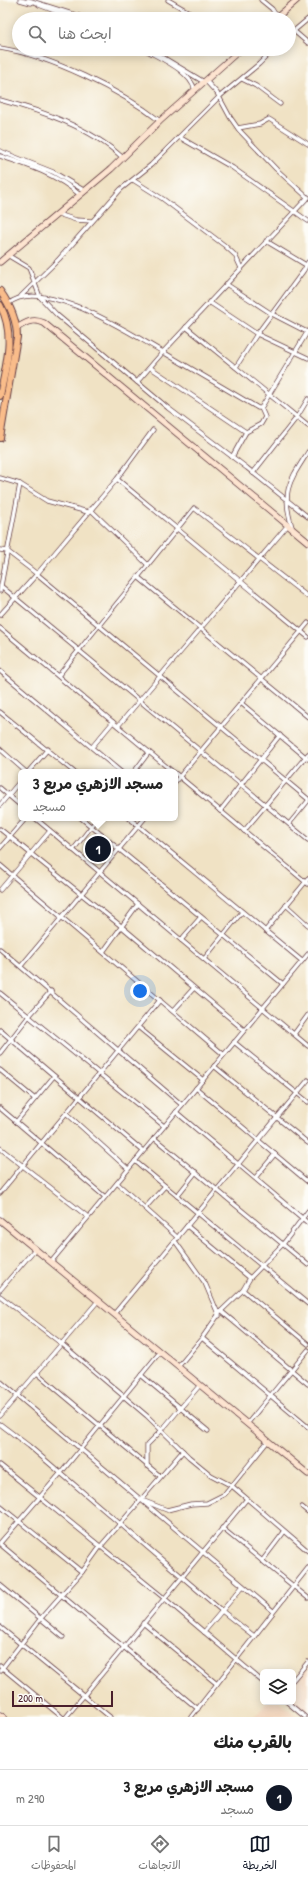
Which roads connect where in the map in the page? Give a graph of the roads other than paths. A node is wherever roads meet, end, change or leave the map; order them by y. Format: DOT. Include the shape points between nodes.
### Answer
graph roads {
  1 [pos="20,0"];
  2 [pos="28,0"];
  3 [pos="168,0"];
  4 [pos="261,0"];
  5 [pos="297,0"];
  6 [pos="55,12"];
  7 [pos="66,12"];
  8 [pos="189,12"];
  9 [pos="273,12"];
  10 [pos="283,12"];
  11 [pos="308,19"];
  12 [pos="296,29"];
  13 [pos="296,33"];
  14 [pos="308,43"];
  15 [pos="0,48"];
  16 [pos="12,51"];
  17 [pos="31,56"];
  18 [pos="155,56"];
  19 [pos="161,56"];
  20 [pos="233,56"];
  21 [pos="267,56"];
  22 [pos="242,79"];
  23 [pos="205,82"];
  24 [pos="195,90"];
  25 [pos="219,97"];
  26 [pos="0,100"];
  27 [pos="280,104"];
  28 [pos="160,121"];
  29 [pos="238,128"];
  30 [pos="179,137"];
  31 [pos="308,144"];
  32 [pos="0,151"];
  33 [pos="0,156"];
  34 [pos="123,158"];
  35 [pos="133,180"];
  36 [pos="83,193"];
  37 [pos="308,198"];
  38 [pos="294,213"];
  39 [pos="58,214"];
  40 [pos="92,221"];
  41 [pos="308,221"];
  42 [pos="266,241"];
  43 [pos="9,256"];
  44 [pos="0,262"];
  45 [pos="307,263"];
  46 [pos="241,268"];
  47 [pos="34,282"];
  48 [pos="226,284"];
  49 [pos="0,291"];
  50 [pos="21,296"];
  51 [pos="40,297"];
  52 [pos="209,302"];
  53 [pos="8,304"];
  54 [pos="0,305"];
  55 [pos="272,314"];
  56 [pos="186,327"];
  57 [pos="17,328"];
  58 [pos="308,331"];
  59 [pos="257,334"];
  60 [pos="163,352"];
  61 [pos="296,352"];
  62 [pos="308,358"];
  63 [pos="151,368"];
  64 [pos="236,368"];
  65 [pos="137,382"];
  66 [pos="270,394"];
  67 [pos="0,396"];
  68 [pos="308,400"];
  69 [pos="261,408"];
  70 [pos="297,417"];
  71 [pos="308,426"];
  72 [pos="153,430"];
  73 [pos="246,432"];
  74 [pos="0,438"];
  75 [pos="308,452"];
  76 [pos="232,456"];
  77 [pos="253,472"];
  78 [pos="0,478"];
  79 [pos="117,479"];
  80 [pos="20,484"];
  81 [pos="286,499"];
  82 [pos="89,510"];
  83 [pos="308,517"];
  84 [pos="290,527"];
  85 [pos="177,529"];
  86 [pos="308,542"];
  87 [pos="0,550"];
  88 [pos="8,551"];
  89 [pos="259,559"];
  90 [pos="148,565"];
  91 [pos="37,574"];
  92 [pos="138,577"];
  93 [pos="240,581"];
  94 [pos="1,586"];
  95 [pos="0,591"];
  96 [pos="15,597"];
  97 [pos="308,597"];
  98 [pos="0,616"];
  99 [pos="308,623"];
  100 [pos="99,626"];
  101 [pos="0,628"];
  102 [pos="200,628"];
  103 [pos="301,632"];
  104 [pos="308,638"];
  105 [pos="79,650"];
  106 [pos="0,671"];
  107 [pos="58,676"];
  108 [pos="160,676"];
  109 [pos="262,678"];
  110 [pos="140,701"];
  111 [pos="241,703"];
  112 [pos="0,712"];
  113 [pos="308,717"];
  114 [pos="113,722"];
  115 [pos="118,726"];
  116 [pos="221,727"];
  117 [pos="280,735"];
  118 [pos="92,747"];
  119 [pos="0,749"];
  120 [pos="48,749"];
  121 [pos="200,751"];
  122 [pos="149,752"];
  123 [pos="307,757"];
  124 [pos="260,759"];
  125 [pos="23,769"];
  126 [pos="30,769"];
  127 [pos="71,769"];
  128 [pos="118,769"];
  129 [pos="136,769"];
  130 [pos="169,769"];
  131 [pos="179,777"];
  132 [pos="286,781"];
  133 [pos="18,783"];
  134 [pos="240,784"];
  135 [pos="0,788"];
  136 [pos="8,795"];
  137 [pos="308,800"];
  138 [pos="18,803"];
  139 [pos="0,805"];
  140 [pos="266,805"];
  141 [pos="220,811"];
  142 [pos="23,821"];
  143 [pos="38,821"];
  144 [pos="85,821"];
  145 [pos="95,821"];
  146 [pos="132,821"];
  147 [pos="142,821"];
  148 [pos="289,824"];
  149 [pos="91,826"];
  150 [pos="138,826"];
  151 [pos="0,829"];
  152 [pos="50,831"];
  153 [pos="244,831"];
  154 [pos="9,837"];
  155 [pos="308,840"];
  156 [pos="0,848"];
  157 [pos="119,849"];
  158 [pos="73,850"];
  159 [pos="30,854"];
  160 [pos="0,865"];
  161 [pos="100,871"];
  162 [pos="12,875"];
  163 [pos="307,882"];
  164 [pos="0,890"];
  165 [pos="80,895"];
  166 [pos="138,904"];
  167 [pos="286,905"];
  168 [pos="242,912"];
  169 [pos="61,917"];
  170 [pos="201,917"];
  171 [pos="308,925"];
  172 [pos="121,926"];
  173 [pos="265,931"];
  174 [pos="223,936"];
  175 [pos="181,940"];
  176 [pos="0,949"];
  177 [pos="103,952"];
  178 [pos="308,954"];
  179 [pos="204,959"];
  180 [pos="302,961"];
  181 [pos="21,966"];
  182 [pos="283,984"];
  183 [pos="194,988"];
  184 [pos="51,991"];
  185 [pos="0,993"];
  186 [pos="160,1000"];
  187 [pos="263,1008"];
  188 [pos="173,1012"];
  189 [pos="308,1015"];
  190 [pos="29,1016"];
  191 [pos="138,1026"];
  192 [pos="0,1030"];
  193 [pos="244,1030"];
  194 [pos="294,1034"];
  195 [pos="12,1040"];
  196 [pos="234,1042"];
  197 [pos="308,1046"];
  198 [pos="119,1049"];
  199 [pos="0,1053"];
  200 [pos="223,1054"];
  201 [pos="214,1066"];
  202 [pos="0,1070"];
  203 [pos="99,1073"];
  204 [pos="54,1076"];
  205 [pos="203,1080"];
  206 [pos="308,1080"];
  207 [pos="196,1088"];
  208 [pos="297,1093"];
  209 [pos="79,1098"];
  210 [pos="35,1099"];
  211 [pos="308,1102"];
  212 [pos="182,1105"];
  213 [pos="0,1108"];
  214 [pos="176,1112"];
  215 [pos="66,1113"];
  216 [pos="277,1118"];
  217 [pos="16,1122"];
  218 [pos="164,1126"];
  219 [pos="154,1138"];
  220 [pos="258,1140"];
  221 [pos="41,1143"];
  222 [pos="308,1143"];
  223 [pos="0,1148"];
  224 [pos="143,1151"];
  225 [pos="274,1154"];
  226 [pos="135,1161"];
  227 [pos="238,1164"];
  228 [pos="22,1166"];
  229 [pos="128,1169"];
  230 [pos="196,1172"];
  231 [pos="255,1178"];
  232 [pos="308,1182"];
  233 [pos="117,1183"];
  234 [pos="165,1186"];
  235 [pos="217,1190"];
  236 [pos="0,1193"];
  237 [pos="177,1196"];
  238 [pos="105,1197"];
  239 [pos="145,1208"];
  240 [pos="308,1211"];
  241 [pos="198,1213"];
  242 [pos="88,1218"];
  243 [pos="302,1218"];
  244 [pos="0,1220"];
  245 [pos="308,1223"];
  246 [pos="187,1226"];
  247 [pos="176,1240"];
  248 [pos="283,1244"];
  249 [pos="35,1249"];
  250 [pos="51,1262"];
  251 [pos="308,1265"];
  252 [pos="261,1266"];
  253 [pos="250,1278"];
  254 [pos="0,1290"];
  255 [pos="243,1290"];
  256 [pos="0,1296"];
  257 [pos="98,1301"];
  258 [pos="308,1304"];
  259 [pos="221,1311"];
  260 [pos="114,1314"];
  261 [pos="219,1316"];
  262 [pos="202,1338"];
  263 [pos="62,1344"];
  264 [pos="308,1344"];
  265 [pos="308,1350"];
  266 [pos="160,1352"];
  267 [pos="178,1367"];
  268 [pos="291,1370"];
  269 [pos="37,1373"];
  270 [pos="141,1375"];
  271 [pos="0,1381"];
  272 [pos="308,1384"];
  273 [pos="200,1385"];
  274 [pos="17,1395"];
  275 [pos="124,1396"];
  276 [pos="270,1396"];
  277 [pos="181,1407"];
  278 [pos="0,1416"];
  279 [pos="0,1424"];
  280 [pos="247,1424"];
  281 [pos="100,1425"];
  282 [pos="308,1427"];
  283 [pos="208,1430"];
  284 [pos="162,1431"];
  285 [pos="268,1441"];
  286 [pos="80,1449"];
  287 [pos="183,1451"];
  288 [pos="0,1465"];
  289 [pos="147,1466"];
  290 [pos="60,1474"];
  291 [pos="308,1474"];
  292 [pos="160,1476"];
  293 [pos="232,1486"];
  294 [pos="39,1496"];
  295 [pos="140,1499"];
  296 [pos="246,1500"];
  297 [pos="0,1506"];
  298 [pos="302,1507"];
  299 [pos="308,1512"];
  300 [pos="18,1521"];
  301 [pos="120,1525"];
  302 [pos="222,1528"];
  303 [pos="284,1532"];
  304 [pos="0,1544"];
  305 [pos="100,1547"];
  306 [pos="202,1551"];
  307 [pos="308,1551"];
  308 [pos="262,1561"];
  309 [pos="308,1568"];
  310 [pos="82,1572"];
  311 [pos="181,1577"];
  312 [pos="0,1585"];
  313 [pos="243,1586"];
  314 [pos="293,1586"];
  315 [pos="61,1595"];
  316 [pos="164,1598"];
  317 [pos="308,1598"];
  318 [pos="222,1611"];
  319 [pos="274,1611"];
  320 [pos="41,1618"];
  321 [pos="143,1623"];
  322 [pos="0,1627"];
  323 [pos="204,1632"];
  324 [pos="254,1636"];
  325 [pos="63,1637"];
  326 [pos="21,1645"];
  327 [pos="124,1647"];
  328 [pos="236,1660"];
  329 [pos="308,1662"];
  330 [pos="1,1668"];
  331 [pos="296,1676"];
  332 [pos="260,1680"];
  333 [pos="217,1684"];
  334 [pos="84,1695"];
  335 [pos="291,1705"];
  336 [pos="198,1709"];
  337 [pos="0,1715"];
  338 [pos="3,1717"];
  339 [pos="62,1717"];
  340 [pos="66,1717"];
  341 [pos="110,1717"];
  342 [pos="191,1717"];
  343 [pos="305,1717"];
  1 -- 6 [label="street"];
  2 -- 7 [label="street"];
  3 -- 8 [label="street"];
  4 -- 9 [label="street"];
  5 -- 10 [label="street"];
  11 -- 12 [label="street"];
  13 -- 14 [label="street"];
  15 -- 16 [label="street"];
  17 -- 28 [label="street" via="72,71 117,93"];
  18 -- 24 [label="street" via="184,74 193,82"];
  19 -- 23 [label="street"];
  20 -- 23 [label="street"];
  21 -- 22 [label="street"];
  22 -- 25 [label="street"];
  22 -- 27 [label="street"];
  23 -- 24 [label="street"];
  23 -- 25 [label="street"];
  24 -- 28 [label="street"];
  25 -- 29 [label="street"];
  25 -- 30 [label="street"];
  26 -- 34 [label="street" via="32,109 69,124 100,140"];
  28 -- 34 [label="street"];
  29 -- 31 [label="street" via="260,124 269,119"];
  29 -- 37 [label="street" via="276,169"];
  30 -- 35 [label="street"];
  30 -- 38 [label="street" via="233,168"];
  32 -- 36 [label="street" via="53,172"];
  33 -- 36 [label="street" via="51,176"];
  34 -- 36 [label="street"];
  35 -- 40 [label="street"];
  35 -- 46 [label="street" via="224,245 235,255"];
  36 -- 39 [label="street"];
  37 -- 38 [label="street"];
  38 -- 41 [label="street"];
  38 -- 42 [label="street"];
  39 -- 40 [label="street" via="76,220"];
  39 -- 43 [label="street"];
  40 -- 47 [label="street"];
  42 -- 45 [label="street"];
  42 -- 46 [label="street"];
  43 -- 44 [label="street"];
  43 -- 47 [label="street" via="29,268"];
  45 -- 55 [label="street"];
  46 -- 48 [label="street"];
  47 -- 50 [label="street"];
  47 -- 51 [label="street"];
  48 -- 52 [label="street"];
  48 -- 55 [label="street"];
  49 -- 53 [label="main road"];
  50 -- 51 [label="street"];
  50 -- 53 [label="street"];
  51 -- 60 [label="street" via="79,306"];
  51 -- 65 [label="street" via="57,315"];
  52 -- 56 [label="street"];
  52 -- 59 [label="street"];
  53 -- 57 [label="main road"];
  54 -- 67 [label="main road" via="6,320 9,340"];
  55 -- 58 [label="street"];
  55 -- 59 [label="street"];
  56 -- 60 [label="street"];
  56 -- 64 [label="street"];
  57 -- 74 [label="main road" via="16,352"];
  57 -- 84 [label="street" via="34,320 44,323"];
  58 -- 61 [label="street"];
  59 -- 61 [label="street"];
  59 -- 64 [label="street"];
  60 -- 63 [label="street"];
  60 -- 69 [label="street"];
  61 -- 62 [label="street"];
  61 -- 66 [label="street"];
  63 -- 65 [label="street"];
  63 -- 73 [label="street"];
  64 -- 66 [label="street"];
  65 -- 76 [label="street"];
  66 -- 69 [label="street"];
  66 -- 70 [label="street"];
  68 -- 70 [label="street"];
  69 -- 73 [label="street" via="264,421"];
  70 -- 71 [label="street"];
  70 -- 77 [label="street"];
  72 -- 79 [label="street"];
  73 -- 76 [label="street"];
  75 -- 81 [label="street" via="289,483"];
  76 -- 77 [label="street"];
  77 -- 81 [label="street"];
  78 -- 80 [label="street"];
  79 -- 82 [label="street"];
  79 -- 85 [label="street"];
  80 -- 82 [label="street" via="47,501"];
  80 -- 88 [label="street"];
  81 -- 83 [label="street"];
  81 -- 84 [label="street"];
  82 -- 90 [label="street"];
  82 -- 91 [label="street"];
  84 -- 86 [label="street"];
  84 -- 89 [label="street"];
  85 -- 89 [label="street" via="194,508"];
  85 -- 90 [label="street"];
  85 -- 93 [label="street"];
  87 -- 88 [label="street"];
  88 -- 91 [label="street"];
  88 -- 94 [label="street"];
  89 -- 93 [label="street"];
  89 -- 97 [label="street"];
  90 -- 92 [label="street"];
  91 -- 96 [label="street"];
  91 -- 100 [label="street"];
  92 -- 100 [label="street"];
  92 -- 102 [label="street"];
  93 -- 102 [label="street"];
  93 -- 103 [label="street"];
  94 -- 95 [label="street"];
  94 -- 96 [label="street"];
  96 -- 98 [label="street"];
  96 -- 105 [label="street"];
  99 -- 103 [label="street"];
  100 -- 105 [label="street"];
  100 -- 108 [label="street"];
  101 -- 107 [label="street"];
  102 -- 108 [label="street"];
  102 -- 109 [label="street"];
  103 -- 104 [label="street"];
  103 -- 109 [label="street"];
  105 -- 107 [label="street"];
  105 -- 110 [label="street"];
  106 -- 118 [label="street"];
  107 -- 114 [label="street"];
  108 -- 110 [label="street"];
  108 -- 116 [label="street"];
  109 -- 111 [label="street"];
  109 -- 113 [label="street"];
  110 -- 115 [label="street"];
  110 -- 121 [label="street"];
  111 -- 116 [label="street"];
  111 -- 117 [label="street"];
  112 -- 120 [label="street"];
  114 -- 115 [label="street"];
  114 -- 118 [label="street"];
  115 -- 122 [label="street"];
  116 -- 121 [label="street"];
  116 -- 124 [label="street"];
  117 -- 123 [label="street"];
  117 -- 124 [label="street"];
  118 -- 128 [label="street"];
  119 -- 125 [label="street"];
  120 -- 126 [label="street"];
  120 -- 127 [label="street"];
  121 -- 131 [label="street"];
  121 -- 134 [label="street"];
  122 -- 129 [label="street"];
  122 -- 130 [label="street"];
  123 -- 132 [label="street"];
  124 -- 132 [label="street"];
  124 -- 134 [label="street"];
  131 -- 141 [label="street"];
  132 -- 137 [label="street"];
  132 -- 140 [label="street"];
  133 -- 136 [label="street"];
  134 -- 140 [label="street"];
  134 -- 141 [label="street"];
  135 -- 136 [label="street"];
  136 -- 138 [label="street"];
  136 -- 139 [label="street"];
  137 -- 148 [label="street"];
  140 -- 148 [label="street"];
  140 -- 153 [label="street"];
  141 -- 153 [label="street"];
  142 -- 154 [label="street"];
  143 -- 152 [label="street"];
  144 -- 149 [label="street"];
  145 -- 149 [label="street"];
  146 -- 150 [label="street"];
  147 -- 150 [label="street"];
  148 -- 155 [label="street"];
  149 -- 157 [label="street"];
  149 -- 158 [label="street"];
  150 -- 157 [label="street"];
  150 -- 168 [label="street"];
  151 -- 154 [label="street"];
  152 -- 158 [label="street"];
  152 -- 159 [label="street"];
  153 -- 163 [label="street"];
  154 -- 156 [label="street"];
  154 -- 159 [label="street"];
  157 -- 161 [label="street"];
  157 -- 170 [label="street"];
  158 -- 161 [label="street"];
  159 -- 162 [label="street"];
  159 -- 165 [label="street"];
  160 -- 162 [label="street"];
  161 -- 165 [label="street"];
  161 -- 166 [label="street"];
  162 -- 164 [label="street"];
  162 -- 169 [label="street"];
  163 -- 167 [label="street"];
  165 -- 169 [label="street"];
  165 -- 172 [label="street"];
  166 -- 172 [label="street"];
  166 -- 175 [label="street"];
  167 -- 171 [label="street"];
  167 -- 173 [label="street"];
  168 -- 173 [label="street"];
  168 -- 174 [label="street"];
  169 -- 177 [label="street"];
  169 -- 181 [label="street"];
  170 -- 174 [label="street"];
  170 -- 175 [label="street"];
  172 -- 177 [label="street"];
  172 -- 183 [label="street"];
  173 -- 180 [label="street"];
  174 -- 179 [label="street"];
  174 -- 182 [label="street"];
  175 -- 179 [label="street"];
  176 -- 181 [label="street"];
  177 -- 186 [label="street"];
  178 -- 180 [label="street"];
  179 -- 187 [label="street"];
  180 -- 182 [label="street"];
  181 -- 184 [label="street"];
  182 -- 187 [label="street"];
  183 -- 188 [label="street"];
  183 -- 193 [label="street"];
  184 -- 190 [label="street"];
  184 -- 198 [label="street"];
  185 -- 190 [label="street"];
  186 -- 188 [label="street"];
  186 -- 191 [label="street"];
  187 -- 193 [label="street"];
  187 -- 194 [label="street"];
  188 -- 200 [label="street"];
  189 -- 194 [label="street"];
  190 -- 195 [label="street"];
  190 -- 203 [label="street"];
  191 -- 198 [label="street"];
  191 -- 205 [label="street"];
  192 -- 195 [label="street"];
  193 -- 196 [label="street"];
  194 -- 197 [label="street"];
  195 -- 199 [label="street"];
  195 -- 204 [label="street"];
  196 -- 200 [label="street"];
  196 -- 208 [label="street"];
  198 -- 203 [label="street"];
  198 -- 212 [label="street"];
  200 -- 201 [label="street"];
  201 -- 205 [label="street"];
  201 -- 216 [label="street"];
  202 -- 210 [label="street"];
  203 -- 209 [label="street"];
  203 -- 218 [label="street"];
  204 -- 209 [label="street"];
  204 -- 210 [label="street"];
  205 -- 207 [label="street"];
  206 -- 208 [label="street"];
  207 -- 212 [label="street"];
  207 -- 220 [label="street"];
  208 -- 211 [label="street"];
  208 -- 216 [label="street"];
  209 -- 215 [label="street"];
  209 -- 224 [label="street"];
  210 -- 217 [label="street"];
  212 -- 214 [label="street"];
  213 -- 217 [label="street"];
  214 -- 218 [label="street"];
  214 -- 227 [label="street"];
  215 -- 221 [label="street"];
  215 -- 229 [label="street"];
  216 -- 220 [label="street"];
  216 -- 222 [label="street"];
  217 -- 221 [label="street"];
  218 -- 219 [label="street"];
  219 -- 224 [label="street"];
  219 -- 230 [label="street"];
  220 -- 225 [label="street"];
  220 -- 227 [label="street"];
  221 -- 228 [label="street"];
  221 -- 238 [label="street"];
  223 -- 228 [label="street"];
  224 -- 226 [label="street"];
  225 -- 231 [label="street"];
  225 -- 232 [label="street"];
  226 -- 229 [label="street"];
  226 -- 234 [label="street"];
  227 -- 231 [label="street"];
  227 -- 235 [label="street"];
  228 -- 236 [label="street"];
  228 -- 242 [label="street"];
  229 -- 233 [label="street"];
  230 -- 235 [label="street"];
  230 -- 237 [label="street"];
  231 -- 243 [label="street"];
  233 -- 238 [label="street"];
  233 -- 239 [label="street"];
  234 -- 237 [label="street"];
  234 -- 239 [label="street"];
  235 -- 241 [label="street"];
  235 -- 248 [label="street"];
  237 -- 241 [label="street"];
  238 -- 242 [label="street"];
  239 -- 247 [label="street"];
  240 -- 243 [label="street"];
  241 -- 246 [label="street"];
  241 -- 252 [label="street"];
  242 -- 250 [label="street"];
  243 -- 245 [label="street"];
  243 -- 248 [label="street"];
  244 -- 249 [label="street"];
  246 -- 247 [label="street"];
  246 -- 253 [label="street"];
  247 -- 260 [label="street"];
  247 -- 261 [label="street" via="205,1284"];
  248 -- 251 [label="street"];
  248 -- 252 [label="street"];
  249 -- 250 [label="street"];
  249 -- 254 [label="street"];
  250 -- 257 [label="street"];
  252 -- 253 [label="street"];
  252 -- 258 [label="street"];
  253 -- 255 [label="street"];
  255 -- 259 [label="street"];
  255 -- 264 [label="street"];
  256 -- 263 [label="street"];
  257 -- 260 [label="street"];
  257 -- 263 [label="street"];
  259 -- 261 [label="street"];
  259 -- 268 [label="street"];
  260 -- 266 [label="street"];
  261 -- 262 [label="street"];
  262 -- 267 [label="street"];
  262 -- 276 [label="street"];
  263 -- 269 [label="street"];
  263 -- 275 [label="street"];
  265 -- 268 [label="street"];
  266 -- 267 [label="street"];
  266 -- 270 [label="street"];
  267 -- 273 [label="street"];
  268 -- 272 [label="street"];
  268 -- 276 [label="street"];
  269 -- 274 [label="street"];
  269 -- 281 [label="street"];
  270 -- 275 [label="street"];
  270 -- 277 [label="street"];
  271 -- 274 [label="street"];
  273 -- 277 [label="street"];
  273 -- 280 [label="street"];
  274 -- 278 [label="street"];
  274 -- 286 [label="street"];
  275 -- 281 [label="street"];
  275 -- 284 [label="street"];
  276 -- 280 [label="street"];
  276 -- 282 [label="street"];
  277 -- 283 [label="street"];
  277 -- 284 [label="street"];
  279 -- 290 [label="street"];
  280 -- 285 [label="street"];
  281 -- 286 [label="street"];
  281 -- 289 [label="street"];
  284 -- 287 [label="street"];
  284 -- 289 [label="street" via="147,1445"];
  285 -- 291 [label="street"];
  285 -- 293 [label="street"];
  286 -- 290 [label="street"];
  286 -- 295 [label="street"];
  287 -- 292 [label="street"];
  287 -- 293 [label="street" via="211,1475"];
  288 -- 294 [label="street"];
  289 -- 292 [label="street"];
  290 -- 294 [label="street"];
  290 -- 301 [label="street"];
  292 -- 295 [label="street"];
  293 -- 295 [label="street" via="224,1494 207,1503 167,1510"];
  293 -- 296 [label="street"];
  294 -- 300 [label="street"];
  294 -- 305 [label="street"];
  295 -- 301 [label="street"];
  295 -- 306 [label="street"];
  296 -- 302 [label="street"];
  296 -- 303 [label="street"];
  297 -- 300 [label="street"];
  298 -- 299 [label="street"];
  300 -- 304 [label="street"];
  300 -- 310 [label="street"];
  301 -- 305 [label="street"];
  301 -- 311 [label="street"];
  302 -- 306 [label="street"];
  302 -- 308 [label="street"];
  303 -- 307 [label="street"];
  303 -- 308 [label="street"];
  304 -- 315 [label="street"];
  305 -- 310 [label="street"];
  305 -- 316 [label="street"];
  306 -- 311 [label="street"];
  306 -- 313 [label="street"];
  308 -- 314 [label="street"];
  309 -- 314 [label="street"];
  310 -- 315 [label="street"];
  311 -- 316 [label="street"];
  311 -- 318 [label="street"];
  312 -- 320 [label="street"];
  313 -- 318 [label="street"];
  313 -- 319 [label="street"];
  314 -- 317 [label="street"];
  314 -- 319 [label="street"];
  315 -- 320 [label="street"];
  315 -- 327 [label="street"];
  316 -- 321 [label="street"];
  316 -- 323 [label="street"];
  318 -- 323 [label="street"];
  318 -- 324 [label="street"];
  319 -- 324 [label="street"];
  320 -- 325 [label="street"];
  320 -- 326 [label="street"];
  321 -- 327 [label="street"];
  321 -- 333 [label="street"];
  322 -- 326 [label="street"];
  323 -- 328 [label="street"];
  324 -- 328 [label="street"];
  326 -- 330 [label="street"];
  326 -- 334 [label="street"];
  327 -- 334 [label="street"];
  327 -- 336 [label="street"];
  328 -- 332 [label="street"];
  328 -- 333 [label="street"];
  329 -- 331 [label="street"];
  330 -- 339 [label="street"];
  333 -- 336 [label="street"];
  334 -- 340 [label="street"];
  334 -- 341 [label="street"];
  335 -- 343 [label="street"];
  336 -- 342 [label="street"];
  337 -- 338 [label="street"];
}
